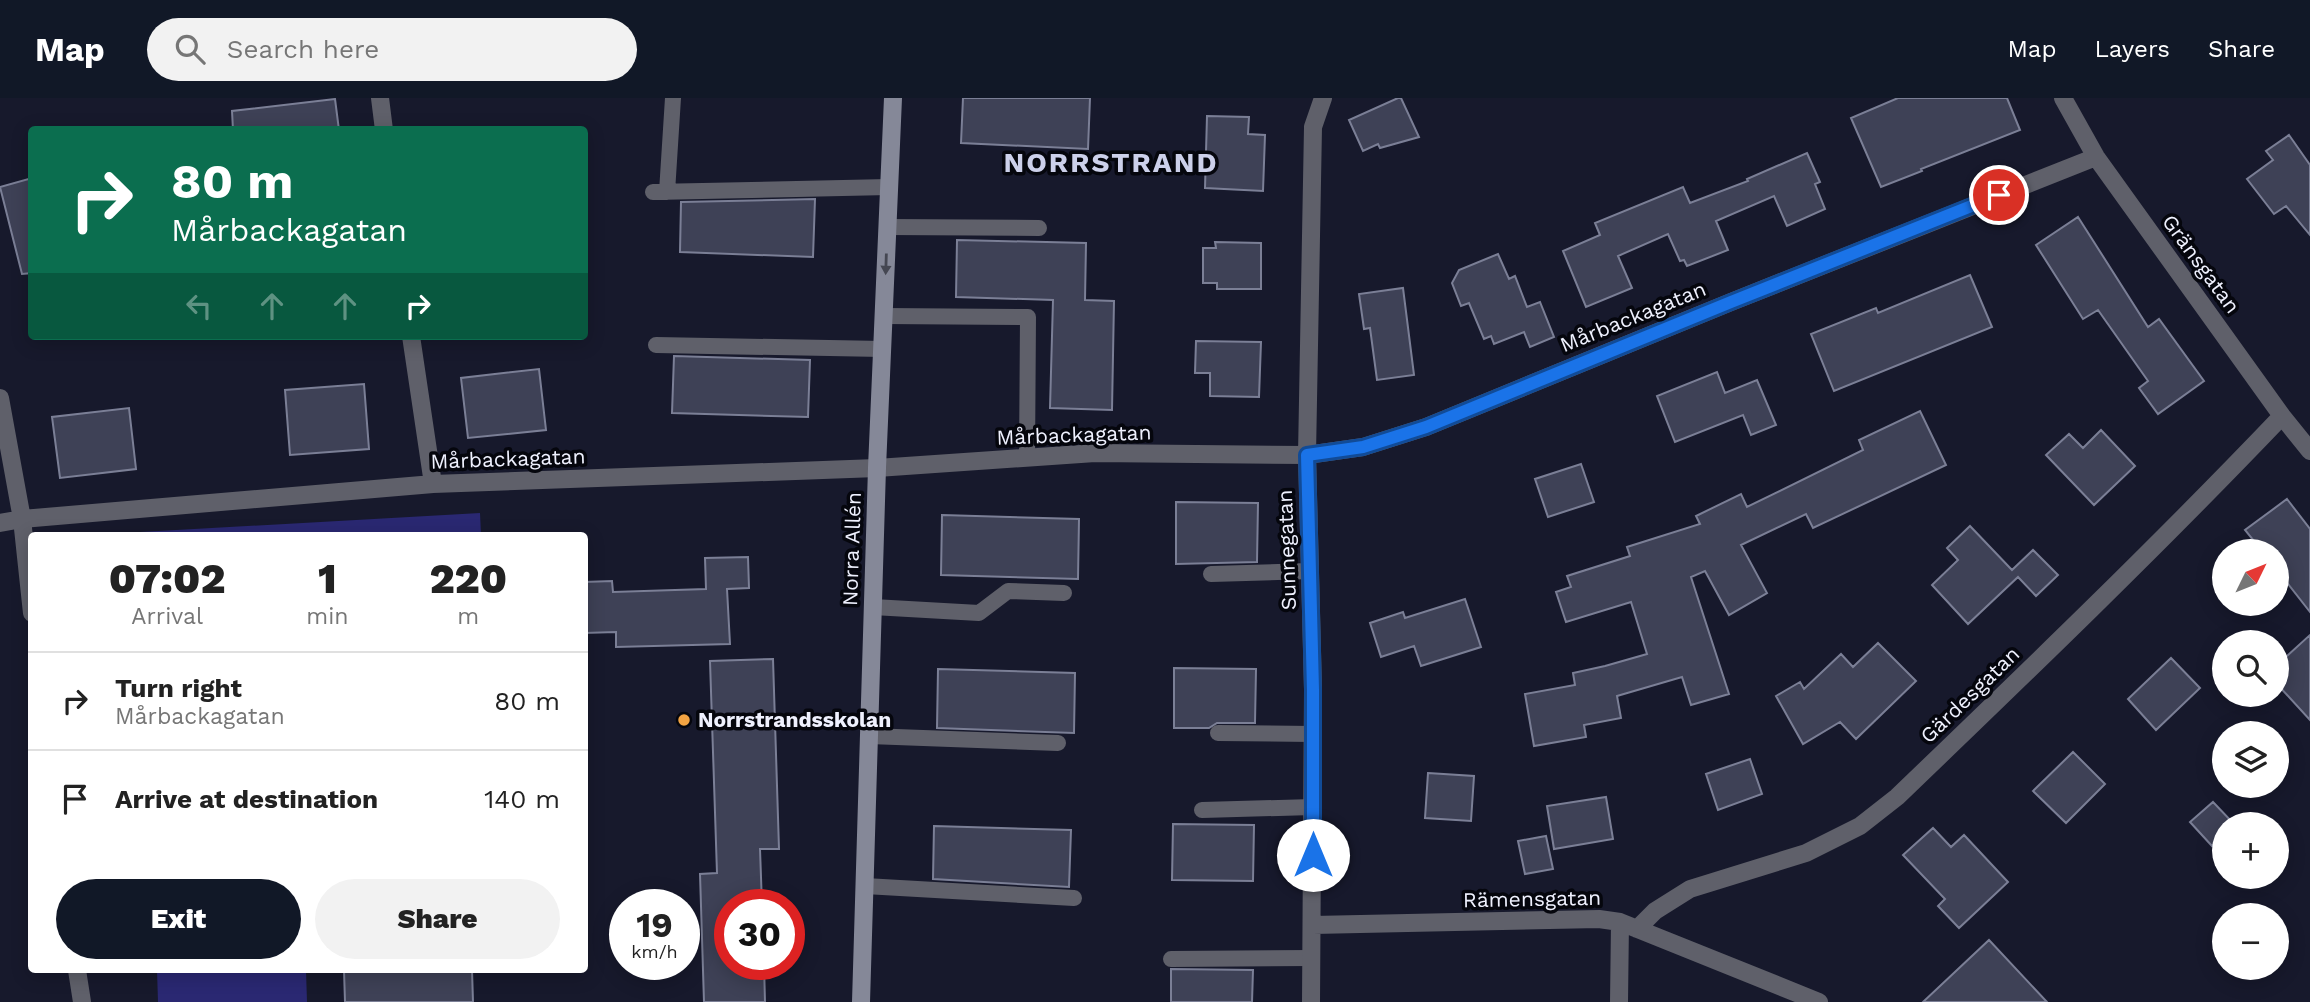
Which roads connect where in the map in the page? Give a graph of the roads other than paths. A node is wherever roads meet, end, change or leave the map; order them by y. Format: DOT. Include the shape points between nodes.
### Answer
graph roads {
  1 [pos="380,98"];
  2 [pos="673,98"];
  3 [pos="893,98"];
  4 [pos="1323,98"];
  5 [pos="2063,98"];
  6 [pos="384,126"];
  7 [pos="2096,157"];
  8 [pos="889,187"];
  9 [pos="887,227"];
  10 [pos="1039,228"];
  11 [pos="884,316"];
  12 [pos="412,340"];
  13 [pos="656,345"];
  14 [pos="883,349"];
  15 [pos="0,398"];
  16 [pos="2281,416"];
  17 [pos="2310,451"];
  18 [pos="1307,455"];
  19 [pos="1027,458"];
  20 [pos="877,468"];
  21 [pos="433,484"];
  22 [pos="22,519"];
  23 [pos="0,523"];
  24 [pos="1310,570"];
  25 [pos="1211,574"];
  26 [pos="28,575"];
  27 [pos="1064,593"];
  28 [pos="873,607"];
  29 [pos="1218,733"];
  30 [pos="1313,734"];
  31 [pos="869,736"];
  32 [pos="1058,743"];
  33 [pos="1313,807"];
  34 [pos="1202,810"];
  35 [pos="865,886"];
  36 [pos="1074,898"];
  37 [pos="1313,925"];
  38 [pos="1629,925"];
  39 [pos="1312,958"];
  40 [pos="1171,959"];
  41 [pos="77,973"];
  42 [pos="82,1002"];
  43 [pos="861,1002"];
  44 [pos="1311,1002"];
  45 [pos="1619,1002"];
  46 [pos="1819,1002"];
  1 -- 6 [label="street"];
  2 -- 8 [label="lane" via="660,192"];
  3 -- 8 [label="street, Norra Allén"];
  4 -- 18 [label="street, Sunnegatan" via="1313,127"];
  5 -- 7 [label="street, Gränsgatan"];
  7 -- 16 [label="street, Gränsgatan"];
  7 -- 18 [label="street, Mårbackagatan" via="1426,427 1363,447"];
  8 -- 9 [label="street, Norra Allén"];
  9 -- 10 [label="lane"];
  9 -- 11 [label="street, Norra Allén, one-way"];
  11 -- 14 [label="street, Norra Allén"];
  11 -- 19 [label="lane" via="1028,317"];
  12 -- 21 [label="street"];
  13 -- 14 [label="lane"];
  14 -- 20 [label="street, Norra Allén"];
  15 -- 22 [label="street"];
  16 -- 17 [label="street, Gränsgatan"];
  16 -- 38 [label="street, Gärdesgatan" via="2180,522 1897,797 1860,826 1806,852 1690,889"];
  18 -- 19 [label="street, Mårbackagatan" via="1095,453"];
  18 -- 24 [label="street, Sunnegatan"];
  19 -- 20 [label="street, Mårbackagatan"];
  20 -- 21 [label="street, Mårbackagatan"];
  20 -- 28 [label="street, Norra Allén"];
  21 -- 22 [label="street, Mårbackagatan"];
  22 -- 23 [label="street, Mårbackagatan"];
  22 -- 26 [label="street"];
  24 -- 25 [label="lane"];
  24 -- 30 [label="street, Sunnegatan"];
  27 -- 28 [label="lane" via="1007,591 979,613"];
  28 -- 31 [label="street, Norra Allén"];
  29 -- 30 [label="lane"];
  30 -- 33 [label="street, Sunnegatan"];
  31 -- 32 [label="lane"];
  31 -- 35 [label="street, Norra Allén"];
  33 -- 34 [label="lane"];
  33 -- 37 [label="street, Sunnegatan"];
  35 -- 36 [label="lane"];
  35 -- 43 [label="street, Norra Allén"];
  37 -- 38 [label="street, Rämensgatan" via="1599,919"];
  37 -- 39 [label="street, Sunnegatan"];
  38 -- 45 [label="street"];
  38 -- 46 [label="street, Rämensgatan"];
  39 -- 40 [label="lane"];
  39 -- 44 [label="street, Sunnegatan"];
  41 -- 42 [label="street"];
}
